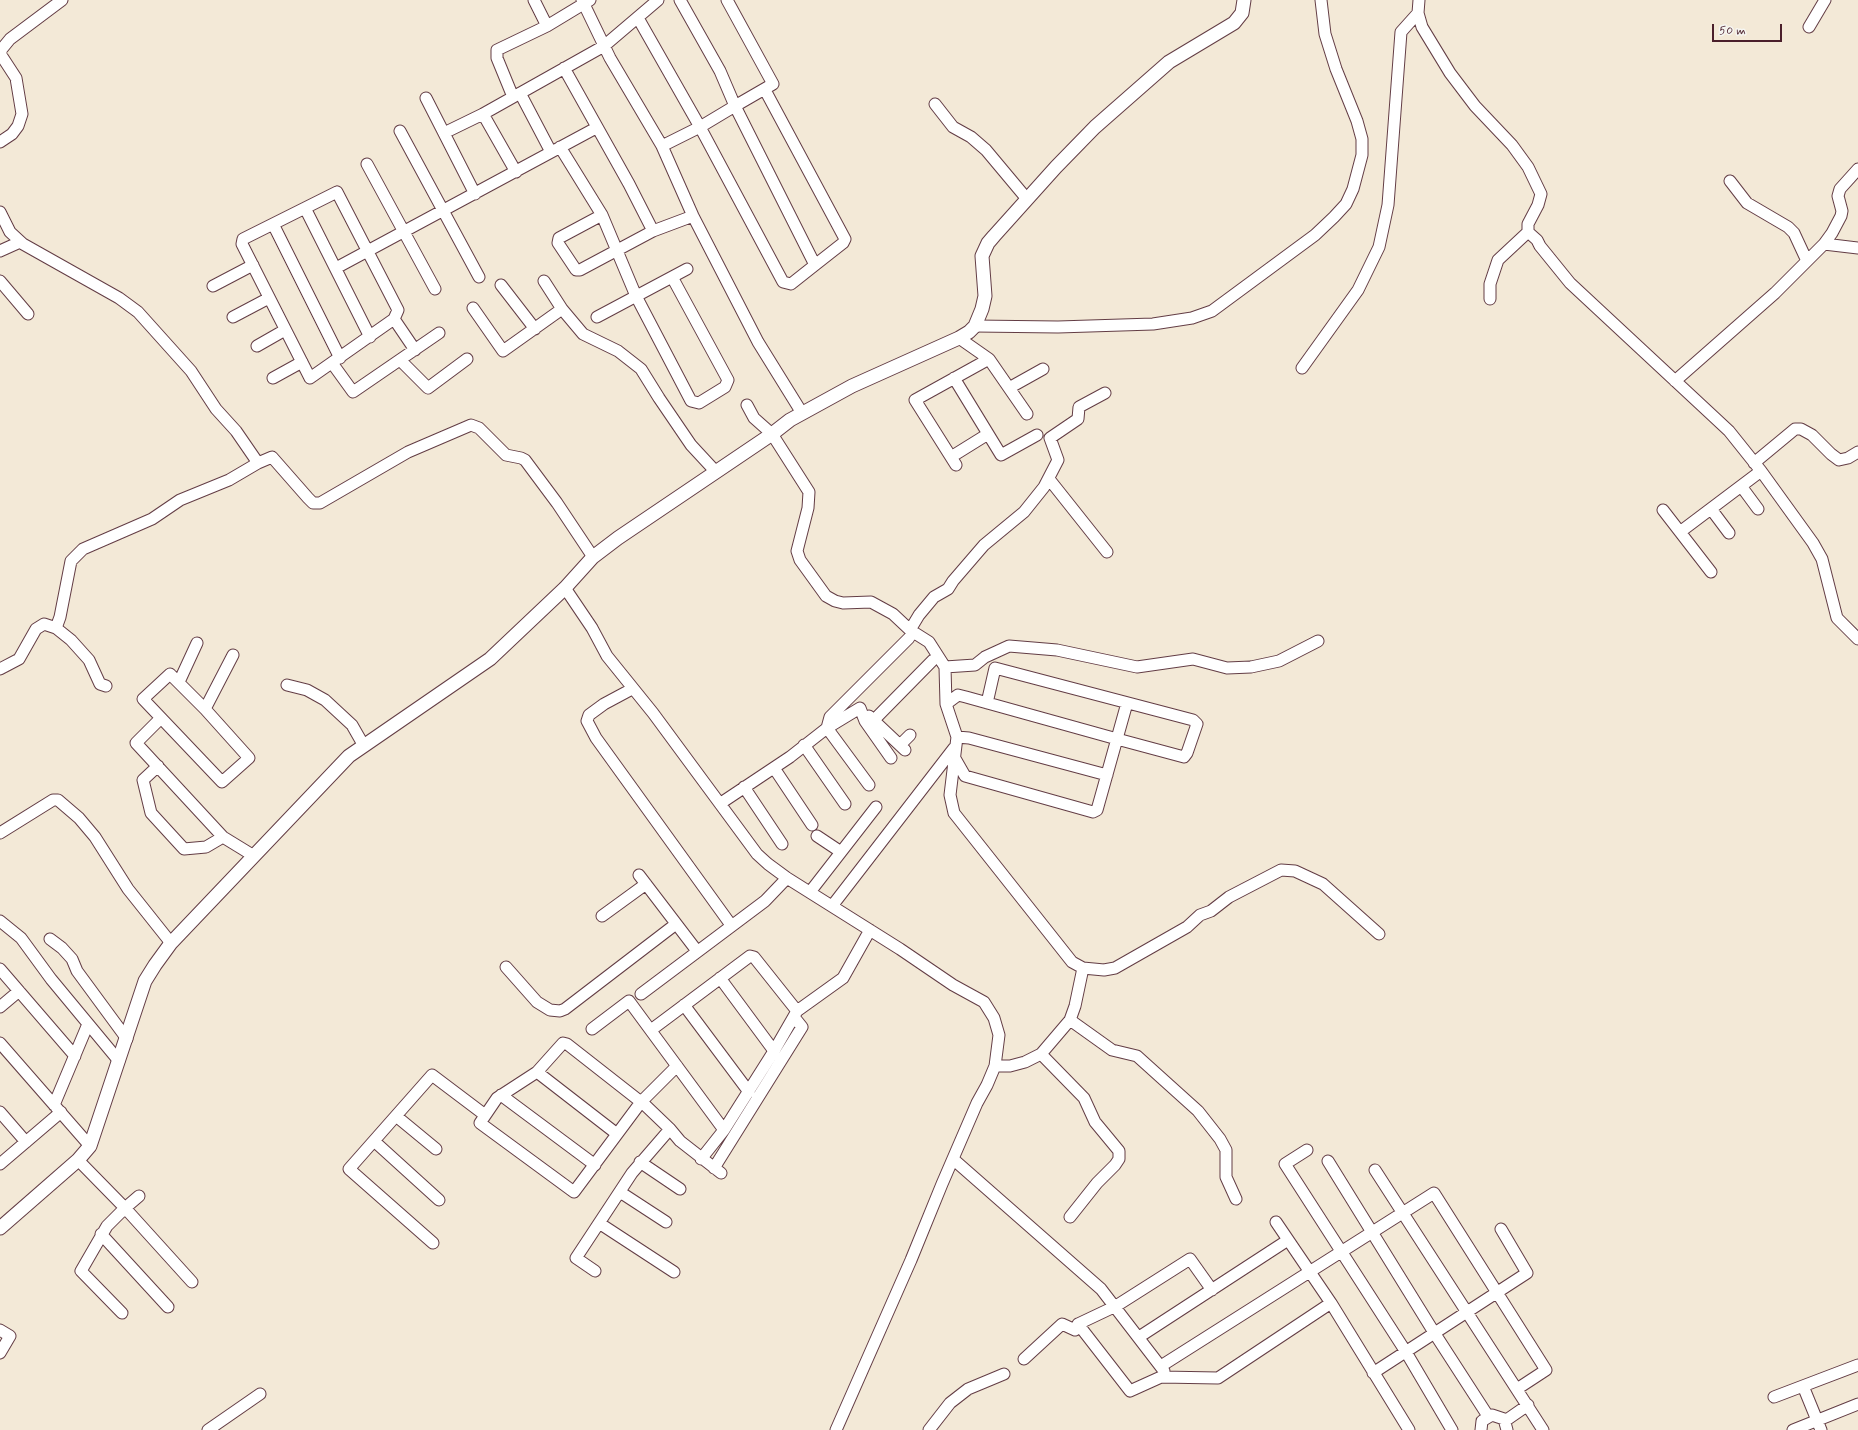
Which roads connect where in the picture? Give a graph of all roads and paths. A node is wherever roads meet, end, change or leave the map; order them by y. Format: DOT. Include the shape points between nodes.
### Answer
graph roads {
  1 [pos="62,0"];
  2 [pos="534,0"];
  3 [pos="658,0"];
  4 [pos="680,0"];
  5 [pos="727,0"];
  6 [pos="1244,0"];
  7 [pos="1321,0"];
  8 [pos="1419,0"];
  9 [pos="1825,0"];
  10 [pos="585,2"];
  11 [pos="1418,13"];
  12 [pos="638,18"];
  13 [pos="547,26"];
  14 [pos="1809,27"];
  15 [pos="604,46"];
  16 [pos="564,68"];
  17 [pos="765,90"];
  18 [pos="516,95"];
  19 [pos="426,98"];
  20 [pos="936,104"];
  21 [pos="735,106"];
  22 [pos="483,114"];
  23 [pos="700,127"];
  24 [pos="596,128"];
  25 [pos="400,131"];
  26 [pos="444,133"];
  27 [pos="0,142"];
  28 [pos="662,146"];
  29 [pos="555,149"];
  30 [pos="368,164"];
  31 [pos="1858,169"];
  32 [pos="516,172"];
  33 [pos="1730,181"];
  34 [pos="475,194"];
  35 [pos="1028,199"];
  36 [pos="305,208"];
  37 [pos="444,211"];
  38 [pos="0,212"];
  39 [pos="602,215"];
  40 [pos="693,216"];
  41 [pos="273,224"];
  42 [pos="404,231"];
  43 [pos="653,231"];
  44 [pos="1528,232"];
  45 [pos="20,242"];
  46 [pos="1824,244"];
  47 [pos="1,248"];
  48 [pos="1858,248"];
  49 [pos="368,250"];
  50 [pos="617,250"];
  51 [pos="1807,261"];
  52 [pos="253,265"];
  53 [pos="815,265"];
  54 [pos="336,268"];
  55 [pos="687,269"];
  56 [pos="479,277"];
  57 [pos="672,277"];
  58 [pos="0,281"];
  59 [pos="544,281"];
  60 [pos="501,285"];
  61 [pos="214,286"];
  62 [pos="435,289"];
  63 [pos="636,296"];
  64 [pos="269,298"];
  65 [pos="1490,299"];
  66 [pos="473,308"];
  67 [pos="562,309"];
  68 [pos="28,314"];
  69 [pos="233,317"];
  70 [pos="597,317"];
  71 [pos="394,319"];
  72 [pos="975,326"];
  73 [pos="535,329"];
  74 [pos="286,330"];
  75 [pos="440,333"];
  76 [pos="370,336"];
  77 [pos="959,338"];
  78 [pos="258,346"];
  79 [pos="415,350"];
  80 [pos="467,359"];
  81 [pos="989,359"];
  82 [pos="336,360"];
  83 [pos="400,360"];
  84 [pos="302,362"];
  85 [pos="1302,368"];
  86 [pos="1043,370"];
  87 [pos="273,378"];
  88 [pos="954,378"];
  89 [pos="1675,381"];
  90 [pos="1009,388"];
  91 [pos="1105,393"];
  92 [pos="747,406"];
  93 [pos="802,413"];
  94 [pos="1027,414"];
  95 [pos="772,434"];
  96 [pos="988,434"];
  97 [pos="1037,435"];
  98 [pos="1858,452"];
  99 [pos="258,463"];
  100 [pos="1758,467"];
  101 [pos="716,472"];
  102 [pos="1049,479"];
  103 [pos="1741,486"];
  104 [pos="1711,509"];
  105 [pos="1758,509"];
  106 [pos="1663,510"];
  107 [pos="1680,532"];
  108 [pos="1729,533"];
  109 [pos="1107,552"];
  110 [pos="593,557"];
  111 [pos="1710,572"];
  112 [pos="565,588"];
  113 [pos="56,628"];
  114 [pos="910,634"];
  115 [pos="1858,639"];
  116 [pos="1318,641"];
  117 [pos="197,643"];
  118 [pos="233,655"];
  119 [pos="934,660"];
  120 [pos="946,667"];
  121 [pos="0,669"];
  122 [pos="180,682"];
  123 [pos="287,685"];
  124 [pos="106,686"];
  125 [pos="632,689"];
  126 [pos="849,698"];
  127 [pos="987,703"];
  128 [pos="1128,703"];
  129 [pos="946,704"];
  130 [pos="860,708"];
  131 [pos="205,709"];
  132 [pos="161,718"];
  133 [pos="874,721"];
  134 [pos="827,728"];
  135 [pos="910,735"];
  136 [pos="1117,739"];
  137 [pos="804,745"];
  138 [pos="364,746"];
  139 [pos="956,746"];
  140 [pos="891,758"];
  141 [pos="158,766"];
  142 [pos="774,768"];
  143 [pos="1107,775"];
  144 [pos="869,785"];
  145 [pos="744,787"];
  146 [pos="721,803"];
  147 [pos="844,804"];
  148 [pos="876,807"];
  149 [pos="812,825"];
  150 [pos="0,832"];
  151 [pos="816,836"];
  152 [pos="223,837"];
  153 [pos="782,844"];
  154 [pos="840,852"];
  155 [pos="254,856"];
  156 [pos="787,878"];
  157 [pos="810,892"];
  158 [pos="832,906"];
  159 [pos="602,916"];
  160 [pos="0,921"];
  161 [pos="676,924"];
  162 [pos="731,925"];
  163 [pos="870,930"];
  164 [pos="1379,934"];
  165 [pos="50,940"];
  166 [pos="171,943"];
  167 [pos="697,951"];
  168 [pos="506,967"];
  169 [pos="1083,968"];
  170 [pos="0,969"];
  171 [pos="720,978"];
  172 [pos="18,991"];
  173 [pos="641,994"];
  174 [pos="684,1005"];
  175 [pos="0,1007"];
  176 [pos="795,1014"];
  177 [pos="1070,1020"];
  178 [pos="88,1024"];
  179 [pos="592,1028"];
  180 [pos="650,1030"];
  181 [pos="786,1030"];
  182 [pos="796,1037"];
  183 [pos="127,1039"];
  184 [pos="0,1043"];
  185 [pos="774,1051"];
  186 [pos="1041,1054"];
  187 [pos="75,1056"];
  188 [pos="119,1061"];
  189 [pos="677,1066"];
  190 [pos="995,1066"];
  191 [pos="537,1072"];
  192 [pos="749,1092"];
  193 [pos="501,1096"];
  194 [pos="641,1102"];
  195 [pos="58,1109"];
  196 [pos="0,1112"];
  197 [pos="486,1115"];
  198 [pos="396,1116"];
  199 [pos="670,1130"];
  200 [pos="724,1130"];
  201 [pos="617,1134"];
  202 [pos="26,1142"];
  203 [pos="374,1142"];
  204 [pos="90,1146"];
  205 [pos="436,1149"];
  206 [pos="1308,1150"];
  207 [pos="701,1159"];
  208 [pos="953,1159"];
  209 [pos="78,1160"];
  210 [pos="1328,1161"];
  211 [pos="640,1162"];
  212 [pos="0,1164"];
  213 [pos="595,1164"];
  214 [pos="1375,1170"];
  215 [pos="680,1189"];
  216 [pos="620,1192"];
  217 [pos="139,1196"];
  218 [pos="1236,1199"];
  219 [pos="439,1200"];
  220 [pos="125,1208"];
  221 [pos="1403,1213"];
  222 [pos="1070,1217"];
  223 [pos="599,1222"];
  224 [pos="666,1222"];
  225 [pos="1276,1222"];
  226 [pos="0,1228"];
  227 [pos="1501,1229"];
  228 [pos="1373,1232"];
  229 [pos="101,1234"];
  230 [pos="1288,1240"];
  231 [pos="433,1243"];
  232 [pos="1343,1251"];
  233 [pos="595,1271"];
  234 [pos="674,1272"];
  235 [pos="1310,1272"];
  236 [pos="192,1282"];
  237 [pos="1212,1290"];
  238 [pos="1497,1292"];
  239 [pos="1331,1303"];
  240 [pos="1116,1306"];
  241 [pos="168,1308"];
  242 [pos="122,1312"];
  243 [pos="1467,1312"];
  244 [pos="1078,1324"];
  245 [pos="0,1330"];
  246 [pos="1435,1334"];
  247 [pos="1139,1337"];
  248 [pos="1406,1352"];
  249 [pos="0,1353"];
  250 [pos="1024,1359"];
  251 [pos="1858,1365"];
  252 [pos="1161,1366"];
  253 [pos="1373,1373"];
  254 [pos="1004,1374"];
  255 [pos="1168,1377"];
  256 [pos="1804,1386"];
  257 [pos="1517,1389"];
  258 [pos="260,1394"];
  259 [pos="1774,1397"];
  260 [pos="1858,1404"];
  261 [pos="1528,1405"];
  262 [pos="1488,1416"];
  263 [pos="1506,1425"];
  264 [pos="1819,1425"];
  265 [pos="208,1430"];
  266 [pos="836,1430"];
  267 [pos="929,1430"];
  268 [pos="1409,1430"];
  269 [pos="1452,1430"];
  270 [pos="1481,1430"];
  271 [pos="1543,1430"];
  272 [pos="1793,1430"];
  1 -- 27 [label="street" via="10,39 1,50 1,55 16,78 22,114 12,134"];
  2 -- 13 [label="street"];
  3 -- 12 [label="street"];
  4 -- 21 [label="street" via="720,71"];
  5 -- 17 [label="street" via="772,82 772,86"];
  6 -- 35 [label="street" via="1242,13 1234,23 1169,62 1139,86 1078,143"];
  7 -- 72 [label="street" via="1325,34 1357,120 1362,139 1362,155 1346,204 1315,235 1212,310 1192,318 1153,324"];
  8 -- 11 [label="street"];
  9 -- 14 [label="street"];
  10 -- 13 [label="street"];
  10 -- 15 [label="street"];
  11 -- 44 [label="street" via="1422,27 1450,73 1528,167 1541,199 1528,224"];
  11 -- 85 [label="street" via="1401,32 1388,205 1379,247 1358,290"];
  12 -- 15 [label="street"];
  12 -- 23 [label="street"];
  13 -- 18 [label="street" via="497,50 497,58"];
  15 -- 16 [label="street"];
  15 -- 28 [label="street"];
  16 -- 18 [label="street"];
  16 -- 24 [label="street"];
  17 -- 21 [label="street"];
  17 -- 53 [label="street" via="845,239"];
  18 -- 22 [label="street"];
  18 -- 29 [label="street"];
  19 -- 26 [label="street"];
  20 -- 35 [label="street" via="953,127 971,137 986,150"];
  21 -- 23 [label="street"];
  21 -- 53 [label="street"];
  22 -- 26 [label="street"];
  22 -- 32 [label="street"];
  23 -- 28 [label="street"];
  23 -- 53 [label="street" via="783,282 795,282"];
  24 -- 29 [label="street"];
  24 -- 43 [label="street"];
  25 -- 37 [label="street"];
  26 -- 34 [label="street"];
  28 -- 40 [label="street"];
  29 -- 32 [label="street"];
  29 -- 39 [label="street"];
  30 -- 42 [label="street"];
  31 -- 46 [label="street" via="1840,189 1838,196 1841,216"];
  32 -- 34 [label="street"];
  33 -- 51 [label="street" via="1747,202 1794,233"];
  34 -- 37 [label="street"];
  35 -- 72 [label="street" via="984,249 982,262 985,296"];
  36 -- 41 [label="street"];
  36 -- 49 [label="street" via="337,192"];
  36 -- 54 [label="street"];
  37 -- 42 [label="street"];
  37 -- 56 [label="street"];
  38 -- 45 [label="street" via="10,232"];
  39 -- 50 [label="street"];
  39 -- 50 [label="street" via="561,236 558,243 573,268 578,271"];
  40 -- 43 [label="street"];
  40 -- 93 [label="street" via="758,342"];
  41 -- 52 [label="street" via="243,239 242,244"];
  41 -- 82 [label="street"];
  42 -- 49 [label="street"];
  42 -- 62 [label="street"];
  43 -- 50 [label="street"];
  44 -- 65 [label="street" via="1498,260 1490,284"];
  44 -- 89 [label="street" via="1570,283"];
  45 -- 47 [label="street"];
  45 -- 99 [label="street" via="119,298 138,312 191,371 216,409 236,431"];
  46 -- 48 [label="street"];
  46 -- 51 [label="street"];
  49 -- 54 [label="street"];
  49 -- 71 [label="street" via="398,310"];
  50 -- 63 [label="street"];
  51 -- 89 [label="street" via="1775,293"];
  52 -- 61 [label="street"];
  52 -- 64 [label="street"];
  54 -- 76 [label="street"];
  55 -- 57 [label="street"];
  57 -- 63 [label="street"];
  57 -- 63 [label="street" via="728,380 726,387 699,403 691,401"];
  58 -- 68 [label="street"];
  59 -- 67 [label="street"];
  60 -- 73 [label="street"];
  63 -- 70 [label="street"];
  64 -- 69 [label="street"];
  64 -- 74 [label="street"];
  66 -- 73 [label="street" via="503,351"];
  67 -- 73 [label="street"];
  67 -- 101 [label="street" via="583,334 618,350 641,369 691,445"];
  71 -- 76 [label="street"];
  71 -- 79 [label="street"];
  72 -- 77 [label="street"];
  74 -- 78 [label="street"];
  74 -- 84 [label="street"];
  75 -- 79 [label="street"];
  76 -- 82 [label="street"];
  77 -- 81 [label="street"];
  77 -- 93 [label="street" via="852,386"];
  79 -- 83 [label="street"];
  80 -- 83 [label="street" via="428,388"];
  81 -- 88 [label="street"];
  81 -- 90 [label="street"];
  82 -- 83 [label="street" via="353,392"];
  82 -- 84 [label="street" via="310,378"];
  84 -- 87 [label="street"];
  86 -- 90 [label="street"];
  88 -- 96 [label="street"];
  88 -- 96 [label="street" via="915,400 954,461"];
  89 -- 100 [label="street" via="1729,432"];
  90 -- 94 [label="street"];
  91 -- 102 [label="street" via="1079,407 1078,419 1050,438 1058,460"];
  92 -- 95 [label="street" via="754,418"];
  93 -- 95 [label="street"];
  95 -- 101 [label="street"];
  95 -- 114 [label="street" via="809,492 798,551 800,560 826,596 835,602 871,602 892,614"];
  96 -- 97 [label="street" via="1001,455"];
  98 -- 100 [label="street" via="1839,460 1812,435 1795,429"];
  99 -- 110 [label="street" via="274,458 308,498 317,504 408,452 471,425 478,428 501,452 525,460"];
  99 -- 113 [label="street" via="229,480 180,500 152,519 80,552 71,561"];
  100 -- 103 [label="street"];
  100 -- 115 [label="street" via="1814,543 1822,559 1837,618"];
  101 -- 110 [label="street"];
  102 -- 109 [label="street"];
  102 -- 114 [label="street" via="1024,512 984,545 948,589 934,597 919,616"];
  103 -- 104 [label="street"];
  103 -- 105 [label="street"];
  104 -- 107 [label="street"];
  104 -- 108 [label="street"];
  106 -- 107 [label="street"];
  107 -- 111 [label="street"];
  110 -- 112 [label="street"];
  112 -- 125 [label="street" via="607,656"];
  112 -- 138 [label="street" via="490,658"];
  113 -- 121 [label="street" via="40,625 19,659"];
  113 -- 124 [label="street" via="89,660 100,684"];
  114 -- 120 [label="street" via="929,642"];
  114 -- 126 [label="street"];
  116 -- 120 [label="street" via="1279,661 1251,667 1227,668 1193,658 1137,667 1057,650 1009,646 975,665"];
  117 -- 122 [label="street"];
  118 -- 131 [label="street"];
  119 -- 133 [label="street"];
  120 -- 129 [label="street"];
  122 -- 131 [label="street"];
  122 -- 132 [label="street" via="170,674 143,699"];
  123 -- 138 [label="street" via="307,690 325,700 352,725"];
  125 -- 146 [label="street"];
  125 -- 162 [label="street" via="604,704 589,715 587,720 596,738"];
  126 -- 130 [label="street"];
  126 -- 134 [label="street" via="830,717"];
  127 -- 128 [label="street" via="996,668"];
  127 -- 129 [label="street" via="958,695"];
  127 -- 136 [label="street"];
  128 -- 136 [label="street"];
  128 -- 136 [label="street" via="1193,720 1197,724 1184,757"];
  129 -- 139 [label="street"];
  130 -- 133 [label="street"];
  130 -- 134 [label="street"];
  130 -- 140 [label="street" via="865,720"];
  131 -- 132 [label="street" via="249,758 222,782"];
  132 -- 141 [label="street" via="136,742"];
  133 -- 135 [label="street" via="902,748"];
  134 -- 137 [label="street"];
  134 -- 144 [label="street"];
  136 -- 143 [label="street"];
  137 -- 142 [label="street"];
  137 -- 147 [label="street"];
  138 -- 155 [label="street" via="350,756"];
  139 -- 143 [label="street" via="969,738"];
  139 -- 143 [label="street" via="965,776 1093,812 1097,810"];
  139 -- 158 [label="street"];
  139 -- 169 [label="street" via="950,795 954,813 1072,962"];
  141 -- 152 [label="street"];
  141 -- 152 [label="street" via="143,780 151,814 184,849 206,847"];
  142 -- 145 [label="street"];
  142 -- 149 [label="street"];
  145 -- 146 [label="street"];
  145 -- 153 [label="street"];
  146 -- 156 [label="street" via="758,854"];
  148 -- 154 [label="street"];
  150 -- 166 [label="street" via="53,800 58,800 79,818 128,889"];
  151 -- 154 [label="street"];
  152 -- 155 [label="street"];
  154 -- 157 [label="street"];
  155 -- 166 [label="street"];
  156 -- 157 [label="street"];
  156 -- 162 [label="street" via="765,901"];
  157 -- 158 [label="street"];
  158 -- 163 [label="street"];
  159 -- 161 [label="street" via="642,880"];
  160 -- 178 [label="street" via="21,938"];
  161 -- 167 [label="street"];
  161 -- 168 [label="street" via="560,1011 550,1010 537,1002"];
  162 -- 167 [label="street"];
  163 -- 176 [label="street" via="843,978"];
  163 -- 190 [label="street" via="953,985 984,1002 994,1018 1000,1035"];
  164 -- 169 [label="street" via="1323,884 1295,871 1281,870 1229,897 1200,915 1187,927 1115,968"];
  165 -- 183 [label="street" via="72,959 77,972"];
  166 -- 183 [label="street" via="145,981"];
  167 -- 173 [label="street"];
  169 -- 177 [label="street"];
  170 -- 172 [label="street"];
  171 -- 174 [label="street"];
  171 -- 176 [label="street" via="750,956 754,956"];
  171 -- 185 [label="street"];
  172 -- 175 [label="street"];
  172 -- 187 [label="street"];
  174 -- 180 [label="street"];
  174 -- 192 [label="street"];
  176 -- 181 [label="street"];
  176 -- 182 [label="street" via="802,1027"];
  177 -- 186 [label="street"];
  177 -- 218 [label="street" via="1112,1050 1137,1056 1198,1111 1226,1150 1226,1177"];
  178 -- 187 [label="street"];
  178 -- 188 [label="street"];
  179 -- 180 [label="street" via="629,1001"];
  180 -- 189 [label="street"];
  181 -- 182 [label="street"];
  181 -- 185 [label="street"];
  182 -- 207 [label="street" via="718,1171"];
  183 -- 188 [label="street"];
  184 -- 195 [label="street"];
  185 -- 192 [label="street"];
  186 -- 190 [label="street" via="1010,1066"];
  186 -- 222 [label="street" via="1084,1098 1095,1122 1119,1151 1119,1159 1115,1165 1097,1182"];
  187 -- 195 [label="street"];
  188 -- 204 [label="street"];
  189 -- 194 [label="street"];
  189 -- 200 [label="street"];
  190 -- 208 [label="street"];
  191 -- 193 [label="street"];
  191 -- 194 [label="street" via="561,1044 567,1044"];
  191 -- 201 [label="street"];
  192 -- 200 [label="street"];
  193 -- 197 [label="street"];
  193 -- 213 [label="street"];
  194 -- 199 [label="street"];
  194 -- 201 [label="street"];
  195 -- 202 [label="street"];
  195 -- 204 [label="street"];
  196 -- 202 [label="street"];
  197 -- 198 [label="street" via="432,1075"];
  197 -- 213 [label="street" via="480,1123 483,1126 572,1192"];
  198 -- 203 [label="street"];
  198 -- 205 [label="street"];
  199 -- 207 [label="street"];
  199 -- 211 [label="street"];
  200 -- 207 [label="street"];
  201 -- 213 [label="street"];
  202 -- 212 [label="street"];
  203 -- 219 [label="street"];
  203 -- 231 [label="street" via="348,1169"];
  204 -- 209 [label="street"];
  206 -- 232 [label="street" via="1285,1164"];
  208 -- 240 [label="street" via="1101,1289"];
  208 -- 266 [label="street"];
  209 -- 220 [label="street"];
  209 -- 226 [label="street"];
  210 -- 228 [label="street"];
  211 -- 215 [label="street"];
  211 -- 216 [label="street"];
  214 -- 221 [label="street"];
  216 -- 223 [label="street"];
  216 -- 224 [label="street"];
  217 -- 220 [label="street"];
  220 -- 229 [label="street"];
  220 -- 236 [label="street"];
  221 -- 228 [label="street"];
  221 -- 238 [label="street" via="1434,1193"];
  221 -- 243 [label="street"];
  223 -- 233 [label="street" via="576,1258"];
  223 -- 234 [label="street"];
  225 -- 230 [label="street"];
  227 -- 238 [label="street" via="1527,1273"];
  228 -- 232 [label="street"];
  228 -- 246 [label="street"];
  229 -- 241 [label="street"];
  229 -- 242 [label="street" via="81,1271"];
  230 -- 235 [label="street"];
  230 -- 237 [label="street"];
  232 -- 235 [label="street"];
  232 -- 248 [label="street"];
  235 -- 239 [label="street"];
  235 -- 252 [label="street"];
  237 -- 240 [label="street" via="1190,1259"];
  237 -- 247 [label="street"];
  238 -- 243 [label="street"];
  238 -- 257 [label="street" via="1546,1370"];
  239 -- 253 [label="street"];
  239 -- 255 [label="street" via="1218,1378"];
  240 -- 244 [label="street"];
  240 -- 247 [label="street"];
  243 -- 246 [label="street"];
  243 -- 257 [label="street"];
  244 -- 250 [label="street" via="1075,1330 1062,1324"];
  244 -- 255 [label="street" via="1130,1391 1161,1377"];
  245 -- 249 [label="street" via="10,1336"];
  246 -- 248 [label="street"];
  246 -- 262 [label="street"];
  247 -- 252 [label="street"];
  248 -- 253 [label="street"];
  248 -- 269 [label="street"];
  251 -- 256 [label="street"];
  252 -- 255 [label="street"];
  253 -- 268 [label="street"];
  254 -- 267 [label="street" via="968,1389 950,1403"];
  256 -- 259 [label="street"];
  256 -- 264 [label="street"];
  257 -- 261 [label="street"];
  258 -- 265 [label="street"];
  260 -- 264 [label="street"];
  261 -- 263 [label="street"];
  261 -- 271 [label="street"];
  262 -- 263 [label="street" via="1496,1415"];
  262 -- 270 [label="street" via="1482,1421"];
  264 -- 272 [label="street"];
}
